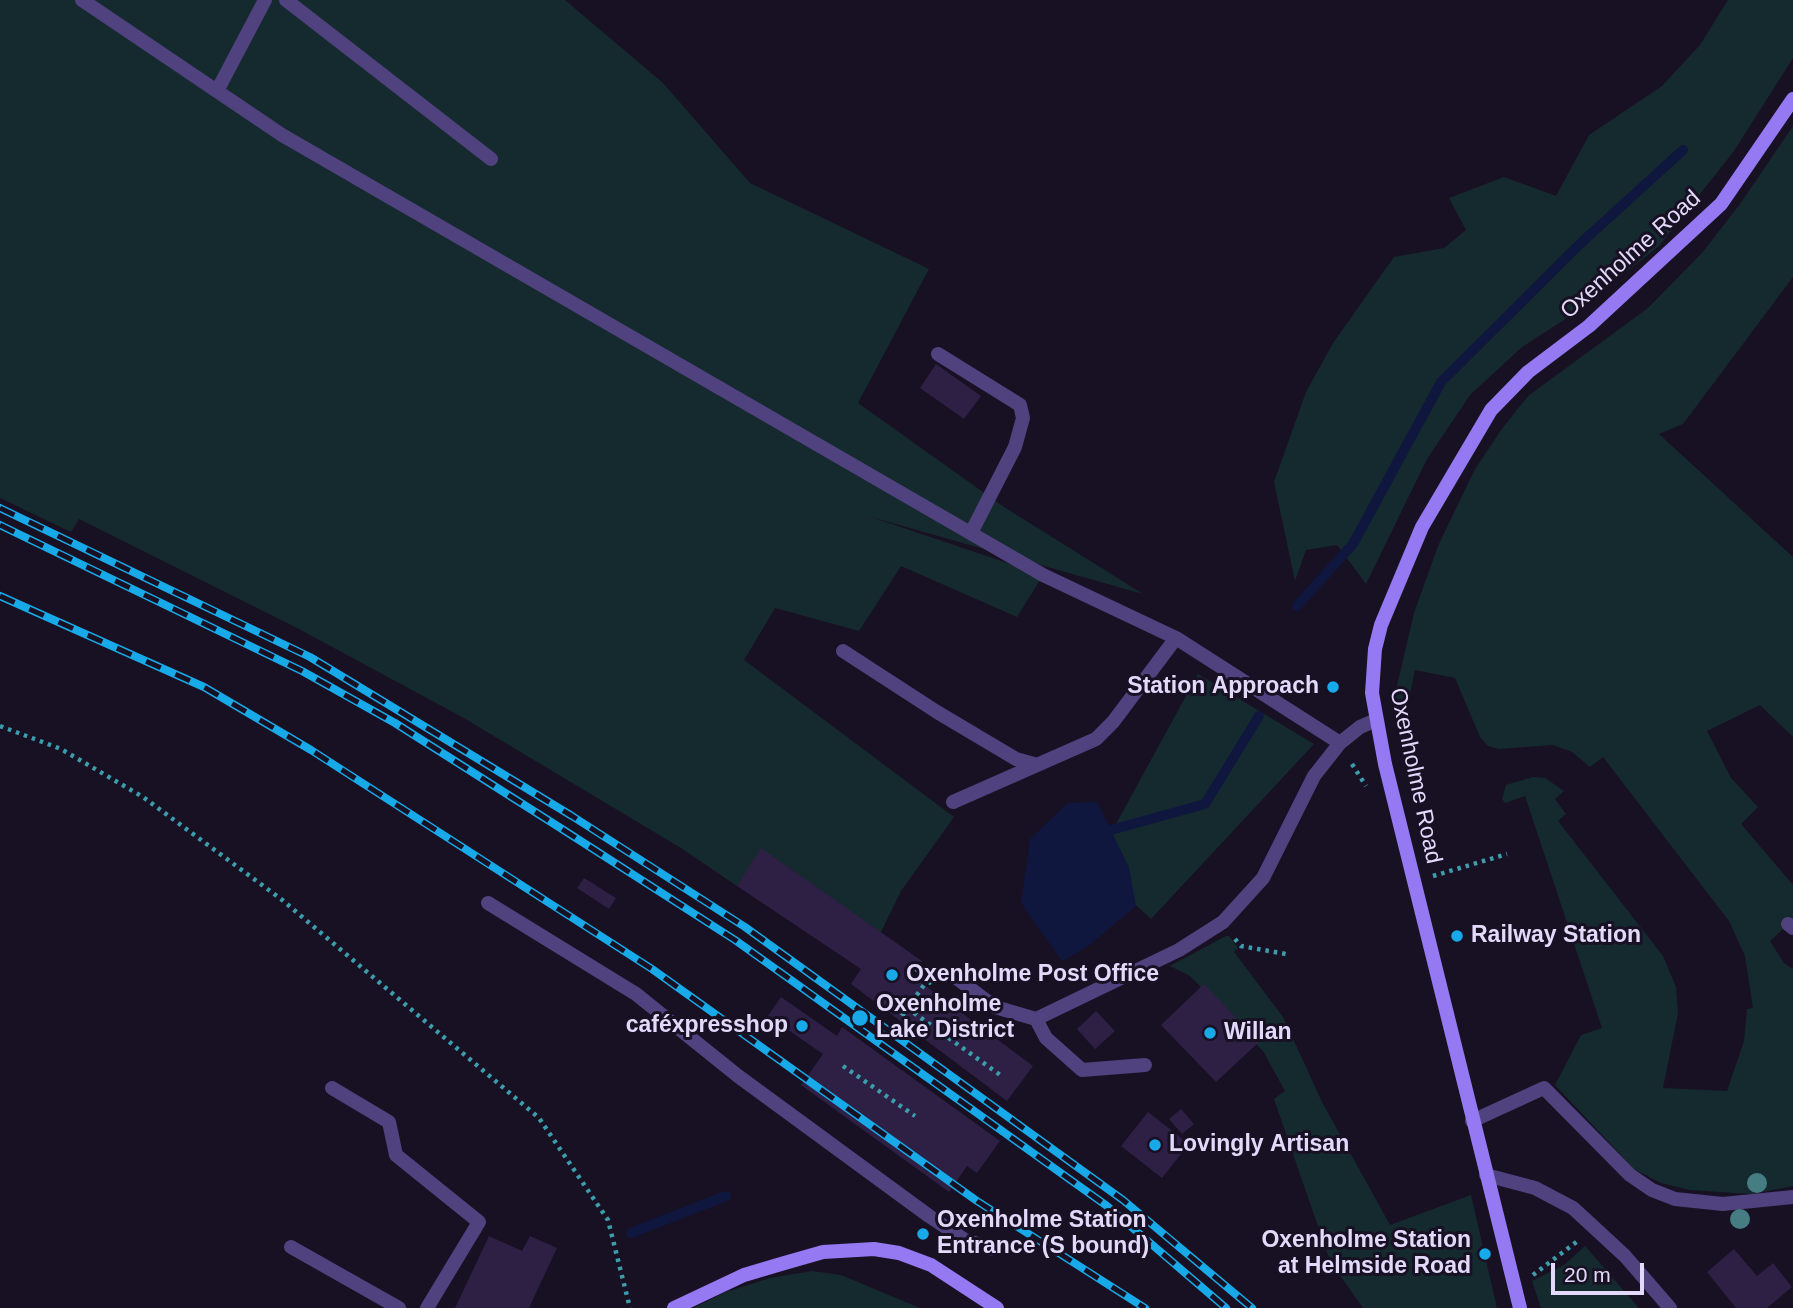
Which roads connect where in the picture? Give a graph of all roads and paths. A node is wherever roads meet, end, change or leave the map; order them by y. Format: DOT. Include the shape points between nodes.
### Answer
graph roads {
  1 [pos="82,0"];
  2 [pos="265,0"];
  3 [pos="286,0"];
  4 [pos="217,91"];
  5 [pos="1793,99"];
  6 [pos="491,159"];
  7 [pos="938,354"];
  8 [pos="971,533"];
  9 [pos="1176,638"];
  10 [pos="843,650"];
  11 [pos="1376,720"];
  12 [pos="0,726"];
  13 [pos="1340,743"];
  14 [pos="1034,764"];
  15 [pos="1368,790"];
  16 [pos="953,802"];
  17 [pos="1507,854"];
  18 [pos="1426,878"];
  19 [pos="488,903"];
  20 [pos="1241,946"];
  21 [pos="1286,954"];
  22 [pos="916,969"];
  23 [pos="951,974"];
  24 [pos="933,981"];
  25 [pos="907,1008"];
  26 [pos="902,1016"];
  27 [pos="1036,1019"];
  28 [pos="1145,1065"];
  29 [pos="843,1066"];
  30 [pos="1003,1077"];
  31 [pos="332,1088"];
  32 [pos="915,1116"];
  33 [pos="1472,1121"];
  34 [pos="1486,1175"];
  35 [pos="1793,1196"];
  36 [pos="1585,1235"];
  37 [pos="291,1247"];
  38 [pos="993,1249"];
  39 [pos="1530,1276"];
  40 [pos="399,1308"];
  41 [pos="427,1308"];
  42 [pos="630,1308"];
  43 [pos="674,1308"];
  44 [pos="997,1308"];
  45 [pos="1520,1308"];
  46 [pos="1670,1308"];
  1 -- 4 [label="street"];
  2 -- 4 [label="street"];
  3 -- 6 [label="street"];
  4 -- 8 [label="street" via="282,135"];
  5 -- 11 [label="main road, Oxenholme Road" via="1721,204 1589,326 1528,372 1491,410 1422,527 1381,625 1371,673"];
  7 -- 8 [label="street" via="1020,405 1023,418 1015,447"];
  8 -- 9 [label="street" via="1044,575"];
  9 -- 13 [label="street"];
  9 -- 14 [label="street" via="1096,738 1077,750"];
  10 -- 14 [label="street" via="937,712 1016,759"];
  11 -- 13 [label="street"];
  11 -- 33 [label="main road, Oxenholme Road"];
  12 -- 42 [label="path" via="61,749 143,797 281,899 540,1118 608,1220"];
  13 -- 15 [label="path"];
  13 -- 27 [label="street" via="1314,776 1263,878 1223,922 1179,950"];
  14 -- 16 [label="street"];
  17 -- 18 [label="path"];
  19 -- 38 [label="street" via="636,994 748,1084 929,1216 965,1240"];
  20 -- 21 [label="path"];
  22 -- 24 [label="path"];
  23 -- 24 [label="path"];
  23 -- 27 [label="street" via="995,1007"];
  24 -- 25 [label="path" via="924,985"];
  25 -- 26 [label="path"];
  25 -- 30 [label="path"];
  27 -- 28 [label="street" via="1046,1038 1082,1070"];
  29 -- 32 [label="path"];
  31 -- 41 [label="street" via="388,1122 396,1155 479,1222"];
  33 -- 34 [label="main road, Oxenholme Road"];
  33 -- 35 [label="street" via="1544,1088 1630,1175 1651,1190 1675,1199 1723,1204"];
  34 -- 45 [label="main road, Oxenholme Road"];
  34 -- 46 [label="street" via="1535,1188 1573,1208 1625,1256"];
  36 -- 39 [label="path"];
  37 -- 40 [label="street"];
  43 -- 44 [label="main road" via="756,1271 823,1252 874,1249 931,1265"];
}
